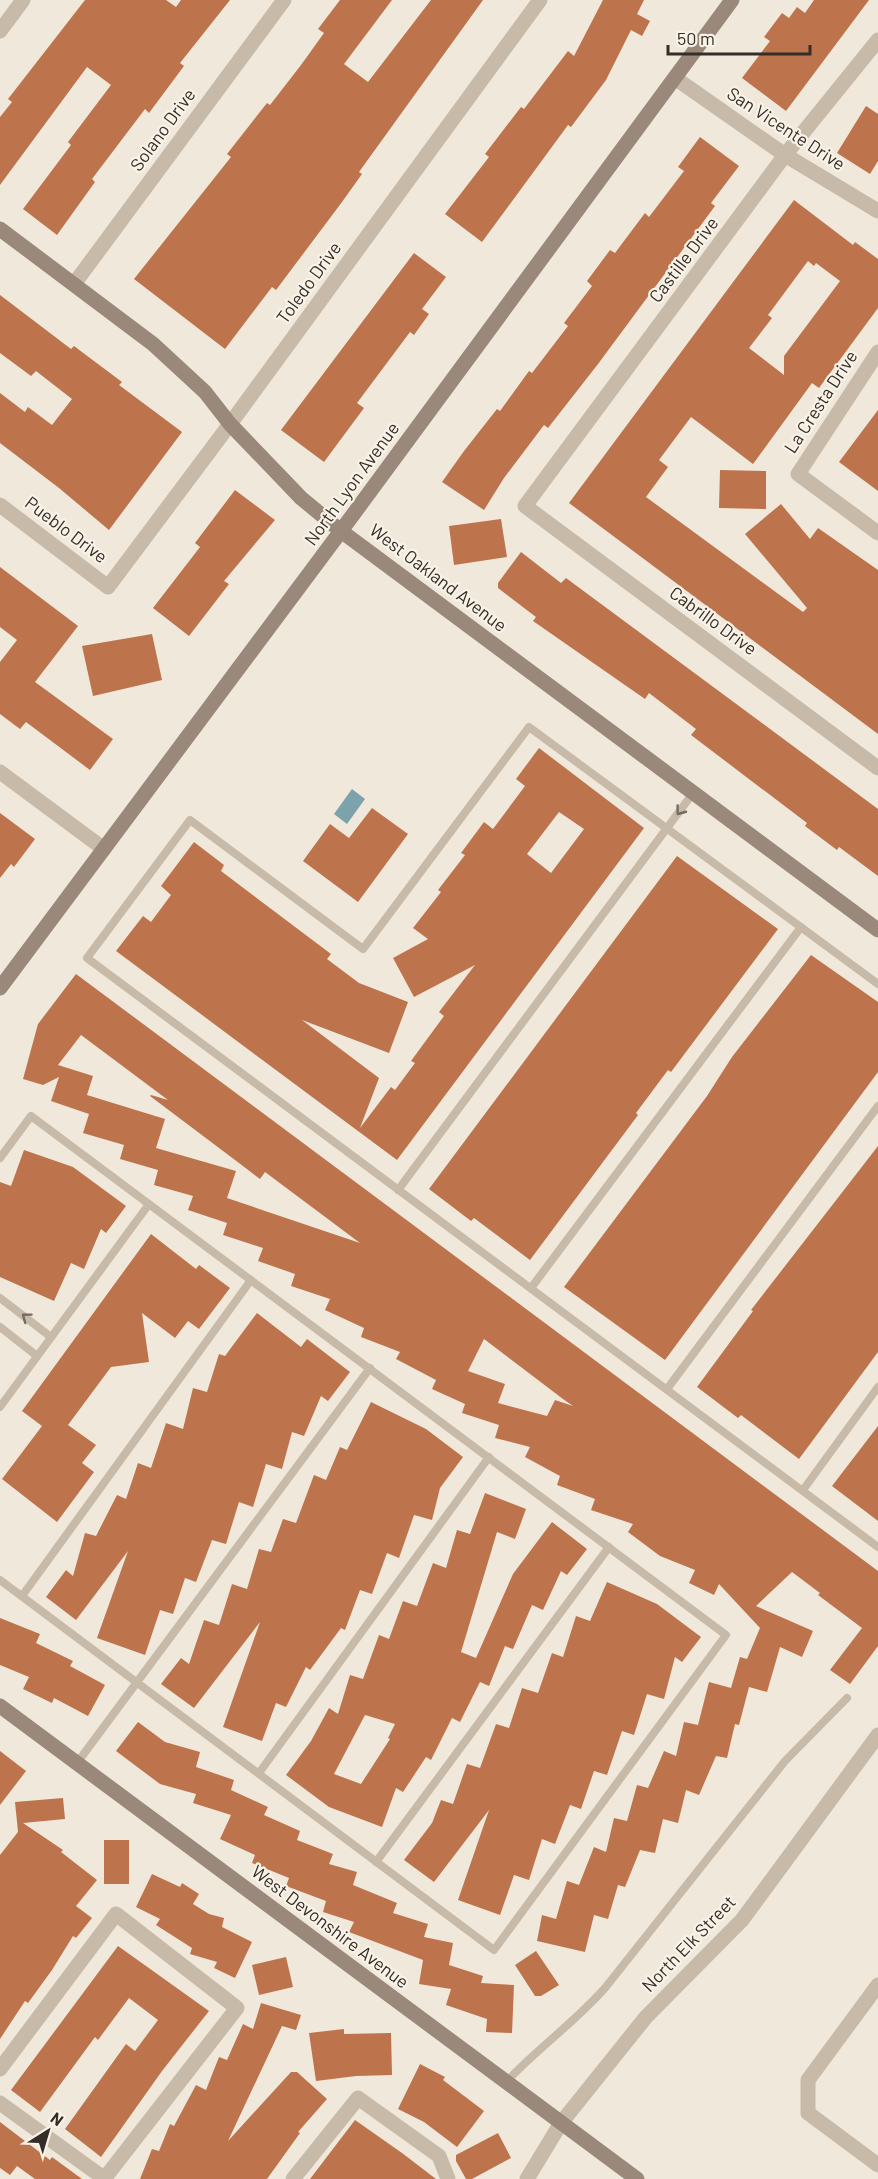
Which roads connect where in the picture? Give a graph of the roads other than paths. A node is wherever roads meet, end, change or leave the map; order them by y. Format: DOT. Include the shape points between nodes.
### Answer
graph roads {
  1 [pos="23,0"];
  2 [pos="284,0"];
  3 [pos="540,0"];
  4 [pos="732,0"];
  5 [pos="0,31"];
  6 [pos="878,40"];
  7 [pos="675,78"];
  8 [pos="785,155"];
  9 [pos="878,211"];
  10 [pos="0,229"];
  11 [pos="74,284"];
  12 [pos="878,352"];
  13 [pos="230,424"];
  14 [pos="0,505"];
  15 [pos="525,506"];
  16 [pos="341,531"];
  17 [pos="878,533"];
  18 [pos="108,587"];
  19 [pos="878,768"];
  20 [pos="0,772"];
  21 [pos="693,793"];
  22 [pos="666,828"];
  23 [pos="104,849"];
  24 [pos="801,927"];
  25 [pos="878,930"];
  26 [pos="878,984"];
  27 [pos="0,988"];
  28 [pos="878,1106"];
  29 [pos="0,1158"];
  30 [pos="398,1190"];
  31 [pos="149,1204"];
  32 [pos="250,1280"];
  33 [pos="531,1288"];
  34 [pos="0,1298"];
  35 [pos="0,1327"];
  36 [pos="51,1337"];
  37 [pos="37,1356"];
  38 [pos="370,1368"];
  39 [pos="878,1387"];
  40 [pos="667,1389"];
  41 [pos="0,1407"];
  42 [pos="489,1457"];
  43 [pos="802,1490"];
  44 [pos="609,1547"];
  45 [pos="878,1547"];
  46 [pos="0,1580"];
  47 [pos="22,1596"];
  48 [pos="137,1682"];
  49 [pos="847,1698"];
  50 [pos="0,1706"];
  51 [pos="878,1735"];
  52 [pos="76,1763"];
  53 [pos="259,1773"];
  54 [pos="376,1862"];
  55 [pos="878,1985"];
  56 [pos="0,2069"];
  57 [pos="506,2082"];
  58 [pos="0,2103"];
  59 [pos="561,2122"];
  60 [pos="878,2165"];
  61 [pos="104,2179"];
  62 [pos="293,2179"];
  63 [pos="448,2179"];
  64 [pos="527,2179"];
  65 [pos="637,2179"];
  1 -- 5 [label="street"];
  2 -- 11 [label="street, Solano Drive"];
  3 -- 13 [label="street, Toledo Drive"];
  4 -- 7 [label="street, North Lyon Avenue"];
  6 -- 8 [label="street, Castille Drive"];
  7 -- 8 [label="street, San Vicente Drive"];
  7 -- 16 [label="street, North Lyon Avenue"];
  8 -- 9 [label="street, San Vicente Drive"];
  8 -- 15 [label="street, Castille Drive"];
  10 -- 11 [label="street, West Oakland Avenue"];
  11 -- 13 [label="street, West Oakland Avenue" via="153,344 205,392"];
  12 -- 17 [label="street, La Cresta Drive" via="798,474"];
  13 -- 16 [label="street, West Oakland Avenue" via="301,498"];
  13 -- 18 [label="street, Toledo Drive"];
  14 -- 18 [label="street, Pueblo Drive"];
  15 -- 19 [label="street, Cabrillo Drive"];
  16 -- 21 [label="street, West Oakland Avenue"];
  16 -- 23 [label="street, North Lyon Avenue"];
  20 -- 23 [label="street"];
  21 -- 22 [label="lane, one-way"];
  21 -- 25 [label="street, West Oakland Avenue"];
  22 -- 24 [label="lane"];
  22 -- 30 [label="lane"];
  22 -- 30 [label="lane" via="529,727 363,949 190,820 87,958"];
  23 -- 27 [label="street, North Lyon Avenue"];
  24 -- 26 [label="lane"];
  24 -- 33 [label="lane"];
  28 -- 40 [label="lane"];
  29 -- 31 [label="lane" via="31,1116"];
  30 -- 33 [label="lane"];
  31 -- 32 [label="lane"];
  31 -- 36 [label="lane"];
  32 -- 38 [label="lane"];
  32 -- 47 [label="lane"];
  33 -- 40 [label="lane"];
  36 -- 34 [label="lane, one-way"];
  35 -- 37 [label="lane"];
  36 -- 37 [label="lane"];
  37 -- 41 [label="lane"];
  38 -- 42 [label="lane"];
  38 -- 48 [label="lane"];
  39 -- 43 [label="lane"];
  40 -- 43 [label="lane"];
  42 -- 44 [label="lane"];
  42 -- 53 [label="lane"];
  43 -- 45 [label="lane"];
  44 -- 54 [label="lane"];
  44 -- 54 [label="lane" via="726,1635 494,1950"];
  46 -- 47 [label="lane"];
  47 -- 48 [label="lane"];
  48 -- 52 [label="lane"];
  48 -- 53 [label="lane"];
  49 -- 57 [label="lane" via="785,1761 599,1995"];
  50 -- 52 [label="street, West Devonshire Avenue"];
  51 -- 59 [label="street, North Elk Street" via="742,1920 646,2018"];
  52 -- 57 [label="street, West Devonshire Avenue"];
  53 -- 54 [label="lane"];
  55 -- 60 [label="street" via="808,2080 808,2113"];
  56 -- 61 [label="street" via="116,1914 237,2008"];
  57 -- 59 [label="street, West Devonshire Avenue"];
  58 -- 61 [label="street"];
  59 -- 64 [label="street, North Elk Street"];
  59 -- 65 [label="street, West Devonshire Avenue"];
  62 -- 63 [label="street" via="358,2098 439,2156"];
}
